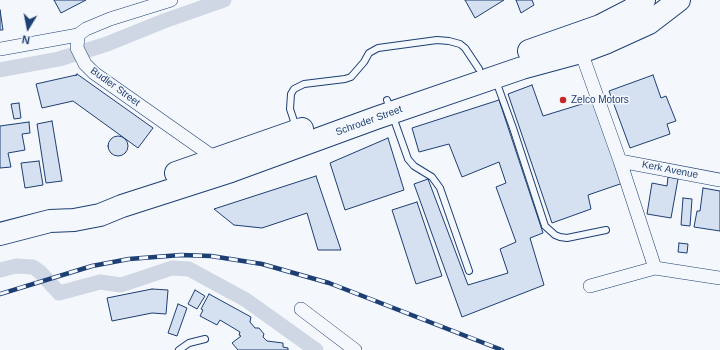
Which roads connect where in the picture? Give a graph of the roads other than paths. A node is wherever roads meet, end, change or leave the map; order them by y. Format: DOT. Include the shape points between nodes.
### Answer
graph roads {
  1 [pos="171,0"];
  2 [pos="644,0"];
  3 [pos="679,0"];
  4 [pos="78,42"];
  5 [pos="579,44"];
  6 [pos="0,49"];
  7 [pos="487,73"];
  8 [pos="389,106"];
  9 [pos="297,131"];
  10 [pos="620,161"];
  11 [pos="224,165"];
  12 [pos="720,180"];
  13 [pos="606,230"];
  14 [pos="0,234"];
  15 [pos="655,268"];
  16 [pos="469,271"];
  17 [pos="720,278"];
  18 [pos="590,286"];
  19 [pos="301,309"];
  20 [pos="205,339"];
  21 [pos="179,350"];
  22 [pos="355,350"];
  1 -- 4 [label="street" via="86,28"];
  2 -- 5 [label="highway, Schroder Street" via="600,26"];
  3 -- 5 [label="highway, Schroder Street" via="649,23 605,43"];
  4 -- 6 [label="street"];
  4 -- 11 [label="street, Budler Street" via="83,62 94,73"];
  5 -- 7 [label="highway, Schroder Street"];
  5 -- 10 [label="street"];
  7 -- 8 [label="highway, Schroder Street"];
  7 -- 9 [label="lane" via="465,48 455,42 437,40 378,48 369,53 351,77 304,84 294,89 290,109"];
  7 -- 13 [label="lane" via="513,128 545,226 560,238"];
  8 -- 9 [label="highway, Schroder Street"];
  8 -- 11 [label="highway, Schroder Street"];
  8 -- 16 [label="lane" via="408,160 432,177 440,188"];
  9 -- 11 [label="highway, Schroder Street"];
  10 -- 12 [label="street, Kerk Avenue"];
  10 -- 15 [label="street"];
  11 -- 14 [label="highway, Schroder Street" via="70,208 50,221"];
  15 -- 17 [label="street"];
  15 -- 18 [label="street"];
  19 -- 22 [label="street"];
  20 -- 21 [label="lane" via="189,343"];
}
